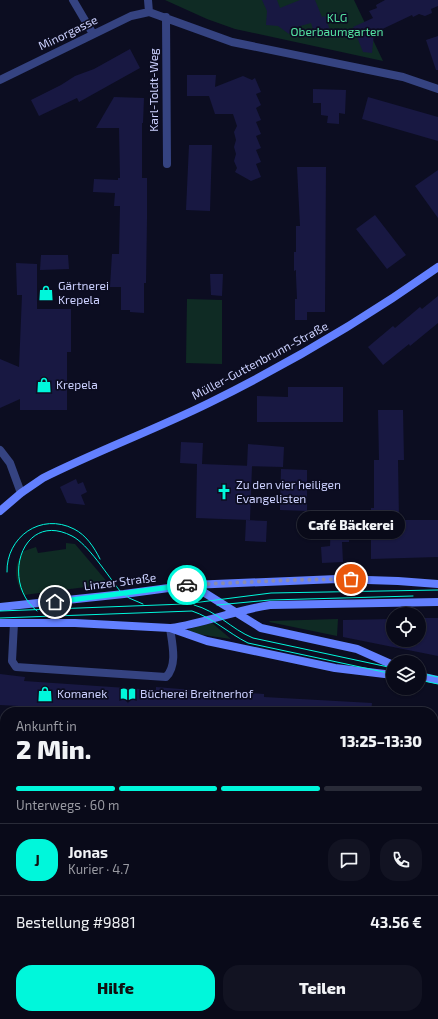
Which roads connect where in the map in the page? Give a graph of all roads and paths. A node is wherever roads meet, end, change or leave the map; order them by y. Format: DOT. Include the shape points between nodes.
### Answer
graph roads {
  1 [pos="73,0"];
  2 [pos="148,0"];
  3 [pos="149,12"];
  4 [pos="166,17"];
  5 [pos="93,34"];
  6 [pos="0,80"];
  7 [pos="438,89"];
  8 [pos="167,164"];
  9 [pos="438,267"];
  10 [pos="0,450"];
  11 [pos="20,493"];
  12 [pos="0,511"];
  13 [pos="438,584"];
  14 [pos="191,585"];
  15 [pos="438,602"];
  16 [pos="0,607"];
  17 [pos="236,612"];
  18 [pos="0,623"];
  19 [pos="14,623"];
  20 [pos="170,628"];
  21 [pos="386,662"];
  22 [pos="386,674"];
  23 [pos="426,677"];
  24 [pos="438,680"];
  1 -- 5 [label="street"];
  2 -- 3 [label="street"];
  3 -- 4 [label="street"];
  3 -- 5 [label="street, Minorgasse" via="131,16"];
  4 -- 7 [label="street" via="232,42 403,77"];
  4 -- 8 [label="street, Karl-Toldt-Weg"];
  5 -- 6 [label="street, Minorgasse"];
  9 -- 11 [label="main road, Müller-Guttenbrunn-Straße" via="348,326 264,375 207,404 58,471"];
  10 -- 11 [label="street" via="10,463"];
  11 -- 12 [label="main road"];
  13 -- 14 [label="main road, Linzer Straße" via="337,579"];
  14 -- 16 [label="main road, Linzer Straße"];
  14 -- 17 [label="main road"];
  15 -- 17 [label="main road" via="276,605"];
  17 -- 20 [label="main road" via="201,623"];
  17 -- 21 [label="main road" via="261,628 357,649"];
  18 -- 19 [label="main road"];
  19 -- 20 [label="main road"];
  19 -- 20 [label="street" via="12,662 16,667 166,677 171,672 173,652"];
  20 -- 22 [label="main road" via="220,644 335,668"];
  23 -- 24 [label="main road"];
}
